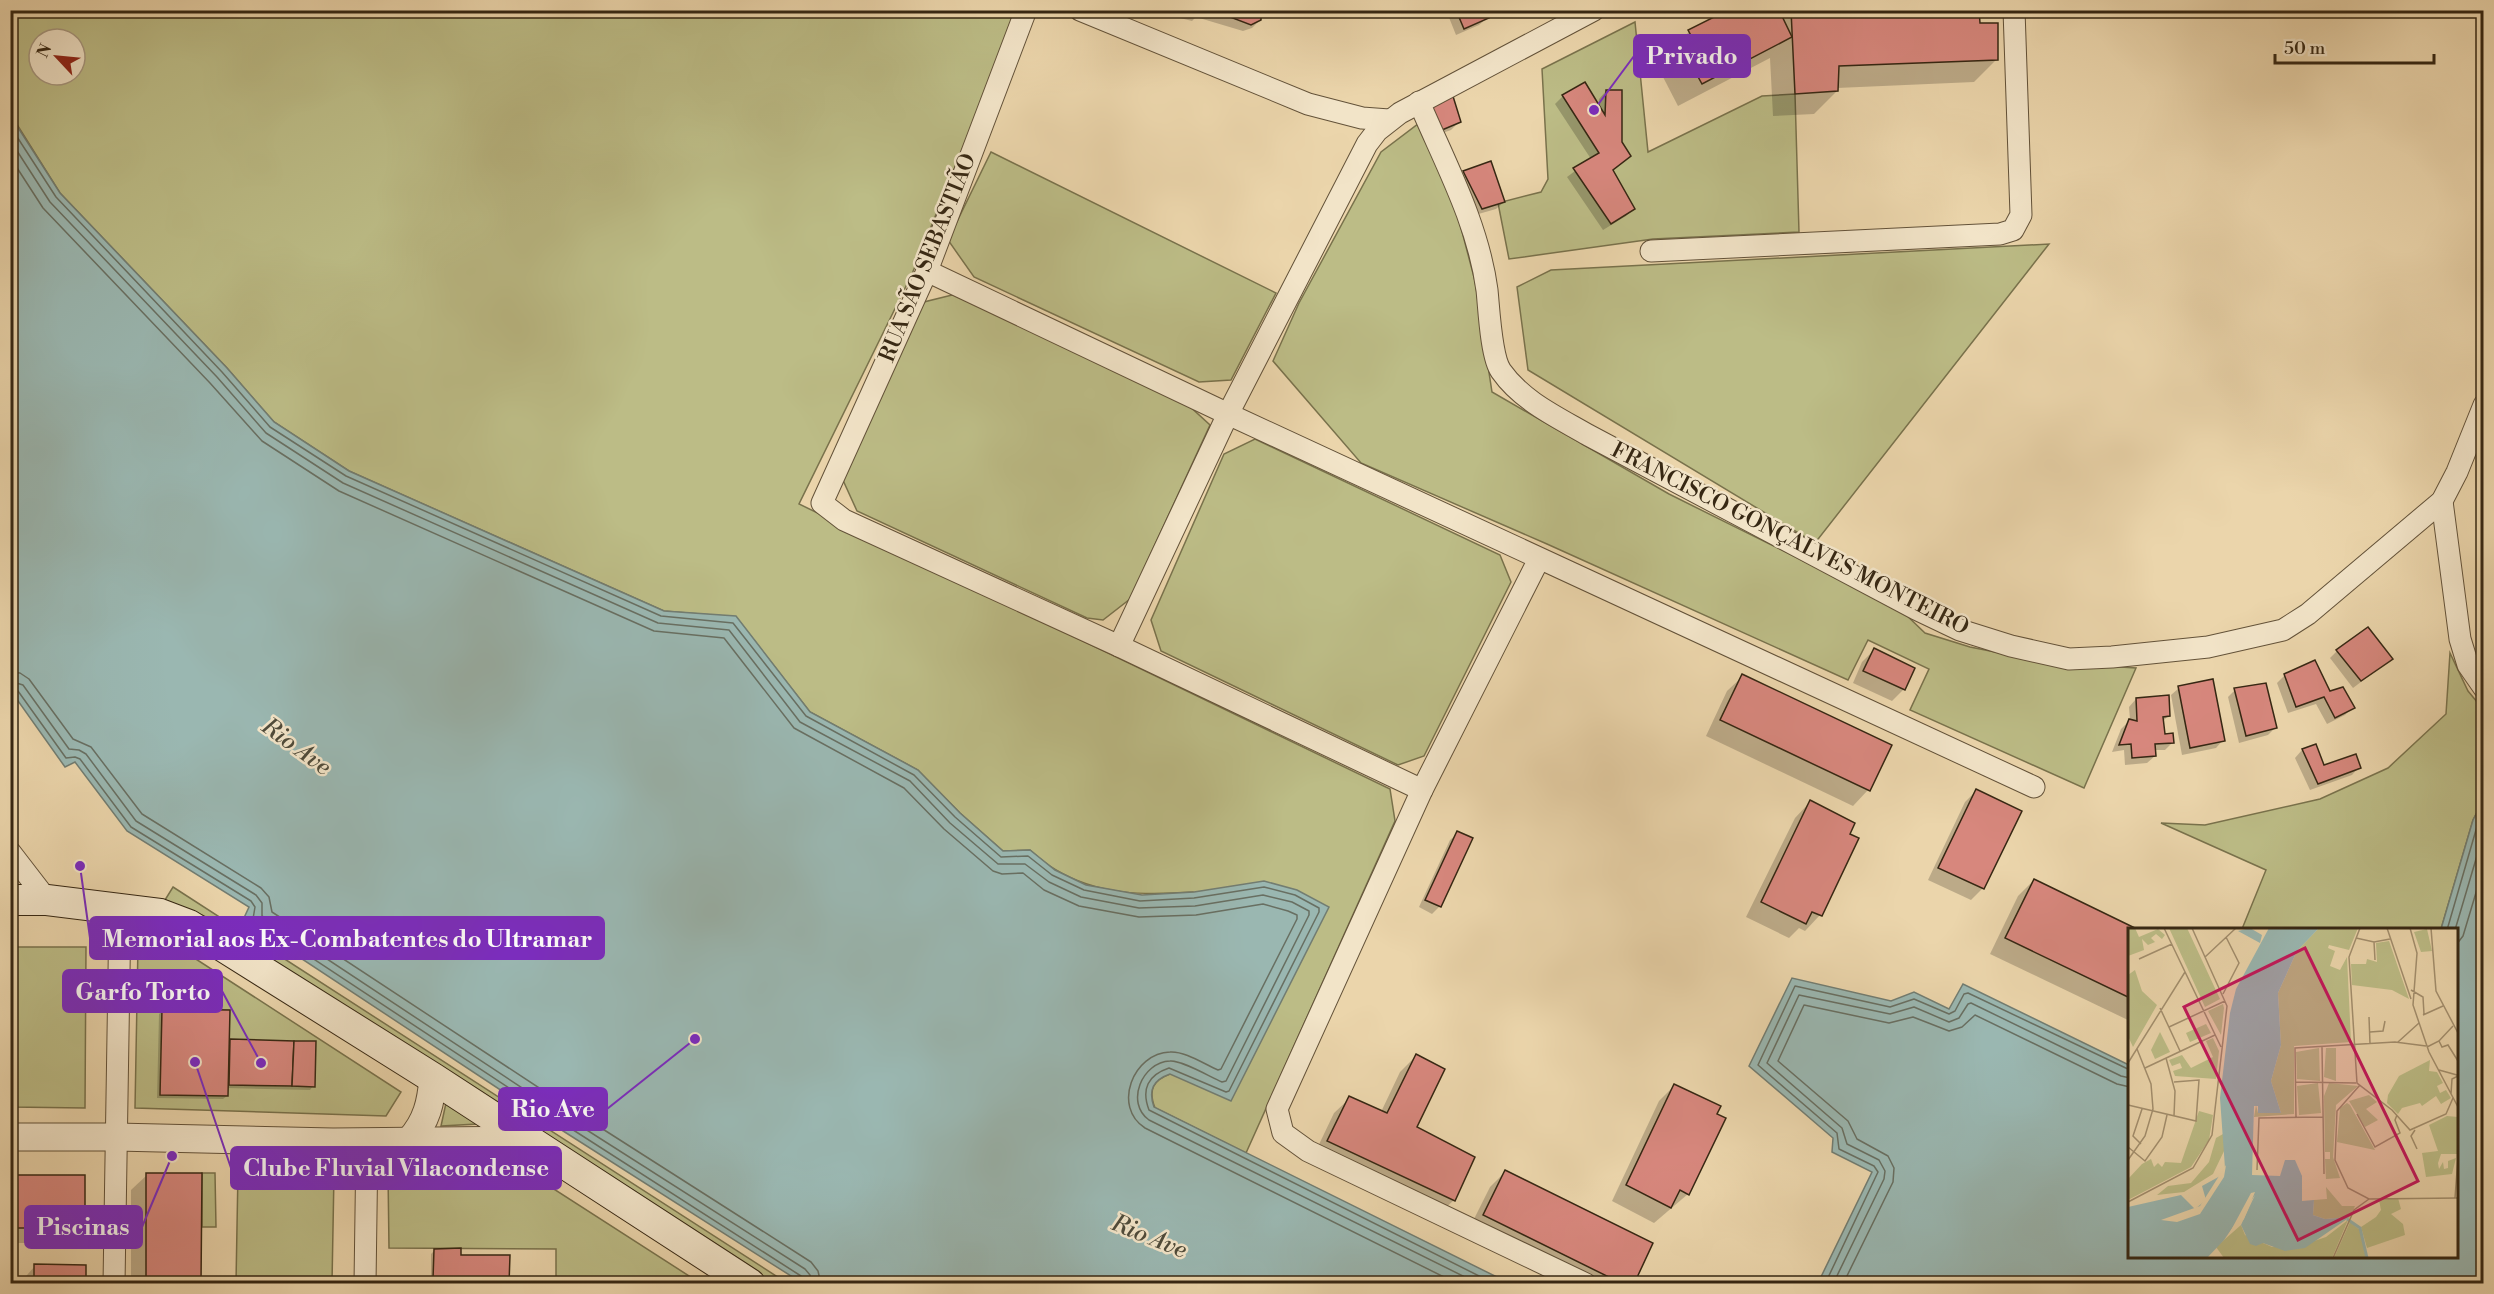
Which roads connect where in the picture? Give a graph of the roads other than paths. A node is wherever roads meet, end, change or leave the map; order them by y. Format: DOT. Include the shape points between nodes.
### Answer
graph roads {
  1 [pos="1026,10"];
  2 [pos="1080,10"];
  3 [pos="1594,10"];
  4 [pos="2014,10"];
  5 [pos="1419,102"];
  6 [pos="1389,120"];
  7 [pos="1651,251"];
  8 [pos="927,271"];
  9 [pos="2484,405"];
  10 [pos="1228,414"];
  11 [pos="2442,501"];
  12 [pos="1539,559"];
  13 [pos="1119,646"];
  14 [pos="2484,688"];
  15 [pos="2034,787"];
  16 [pos="1422,790"];
  17 [pos="10,852"];
  18 [pos="10,900"];
  19 [pos="46,900"];
  20 [pos="120,910"];
  21 [pos="433,1078"];
  22 [pos="10,1137"];
  23 [pos="116,1137"];
  24 [pos="410,1140"];
  25 [pos="529,1140"];
  26 [pos="367,1142"];
  27 [pos="114,1284"];
  28 [pos="365,1284"];
  29 [pos="750,1284"];
  30 [pos="1586,1284"];
  1 -- 8 [label="street, RUA SÃO SEBASTIÃO"];
  2 -- 6 [label="street" via="1308,104 1362,118"];
  3 -- 5 [label="street"];
  4 -- 7 [label="street" via="2020,215 2013,230 2000,234"];
  5 -- 6 [label="street"];
  5 -- 11 [label="street, FRANCISCO GONÇALVES MONTEIRO" via="1475,239 1498,368 1516,391 1609,446 1960,630 2010,646 2069,658 2169,652 2255,638 2296,623"];
  6 -- 10 [label="street" via="1367,144"];
  8 -- 10 [label="street"];
  8 -- 13 [label="street, RUA SÃO SEBASTIÃO" via="822,503 844,520"];
  9 -- 11 [label="street"];
  10 -- 12 [label="street"];
  10 -- 13 [label="street"];
  11 -- 14 [label="street" via="2460,639 2468,665"];
  12 -- 15 [label="street"];
  12 -- 16 [label="street"];
  13 -- 16 [label="street"];
  16 -- 30 [label="street" via="1277,1109 1283,1133 1308,1151"];
  17 -- 19 [label="street"];
  18 -- 19 [label="main road"];
  19 -- 20 [label="main road"];
  20 -- 21 [label="main road" via="160,914 189,925"];
  20 -- 23 [label="street"];
  21 -- 24 [label="street" via="428,1113"];
  21 -- 25 [label="main road"];
  22 -- 23 [label="street"];
  23 -- 26 [label="street"];
  23 -- 27 [label="street"];
  24 -- 25 [label="street"];
  24 -- 26 [label="street"];
  25 -- 29 [label="main road"];
  26 -- 28 [label="street"];
}
